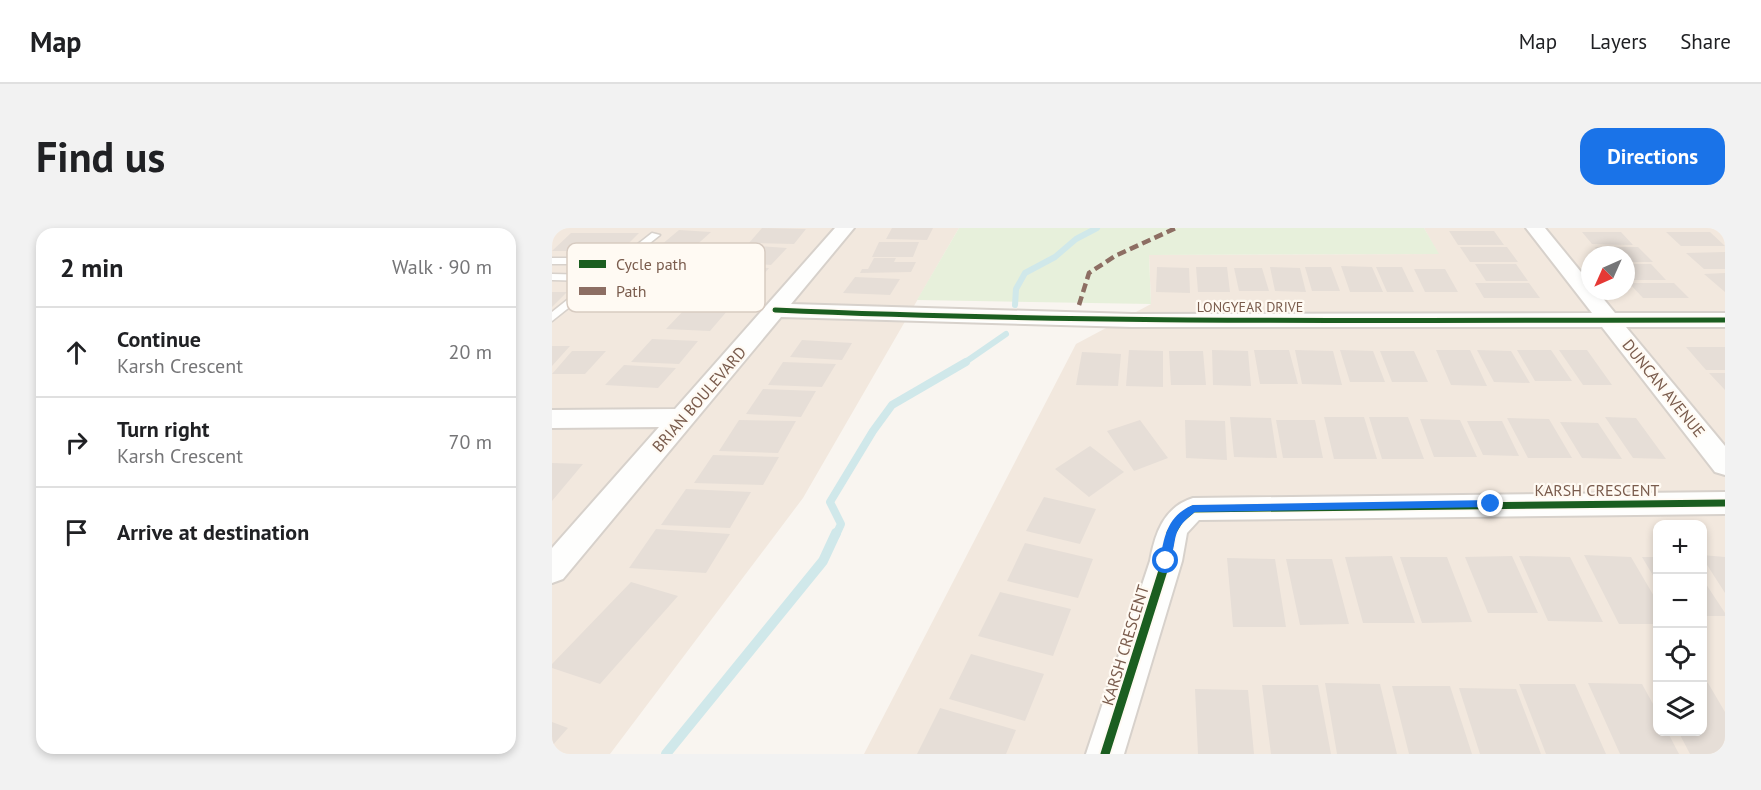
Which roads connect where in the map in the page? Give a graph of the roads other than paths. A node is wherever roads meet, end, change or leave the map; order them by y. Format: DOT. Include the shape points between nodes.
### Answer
graph roads {
  1 [pos="845,228"];
  2 [pos="1535,228"];
  3 [pos="655,235"];
  4 [pos="645,243"];
  5 [pos="567,306"];
  6 [pos="776,310"];
  7 [pos="552,318"];
  8 [pos="1609,320"];
  9 [pos="1725,320"];
  10 [pos="684,418"];
  11 [pos="552,419"];
  12 [pos="1725,465"];
  13 [pos="1725,503"];
  14 [pos="552,570"];
  15 [pos="1105,754"];
  1 -- 6 [label="street, BRIAN BOULEVARD"];
  2 -- 8 [label="street, DUNCAN AVENUE"];
  3 -- 4 [label="lane"];
  5 -- 7 [label="lane"];
  6 -- 8 [label="street, LONGYEAR DRIVE" via="946,318"];
  6 -- 10 [label="street, BRIAN BOULEVARD"];
  8 -- 9 [label="street, LONGYEAR DRIVE"];
  8 -- 12 [label="street, DUNCAN AVENUE"];
  10 -- 11 [label="street"];
  10 -- 14 [label="street, BRIAN BOULEVARD"];
  13 -- 15 [label="street, KARSH CRESCENT" via="1193,508 1176,521 1169,536 1166,561"];
}
